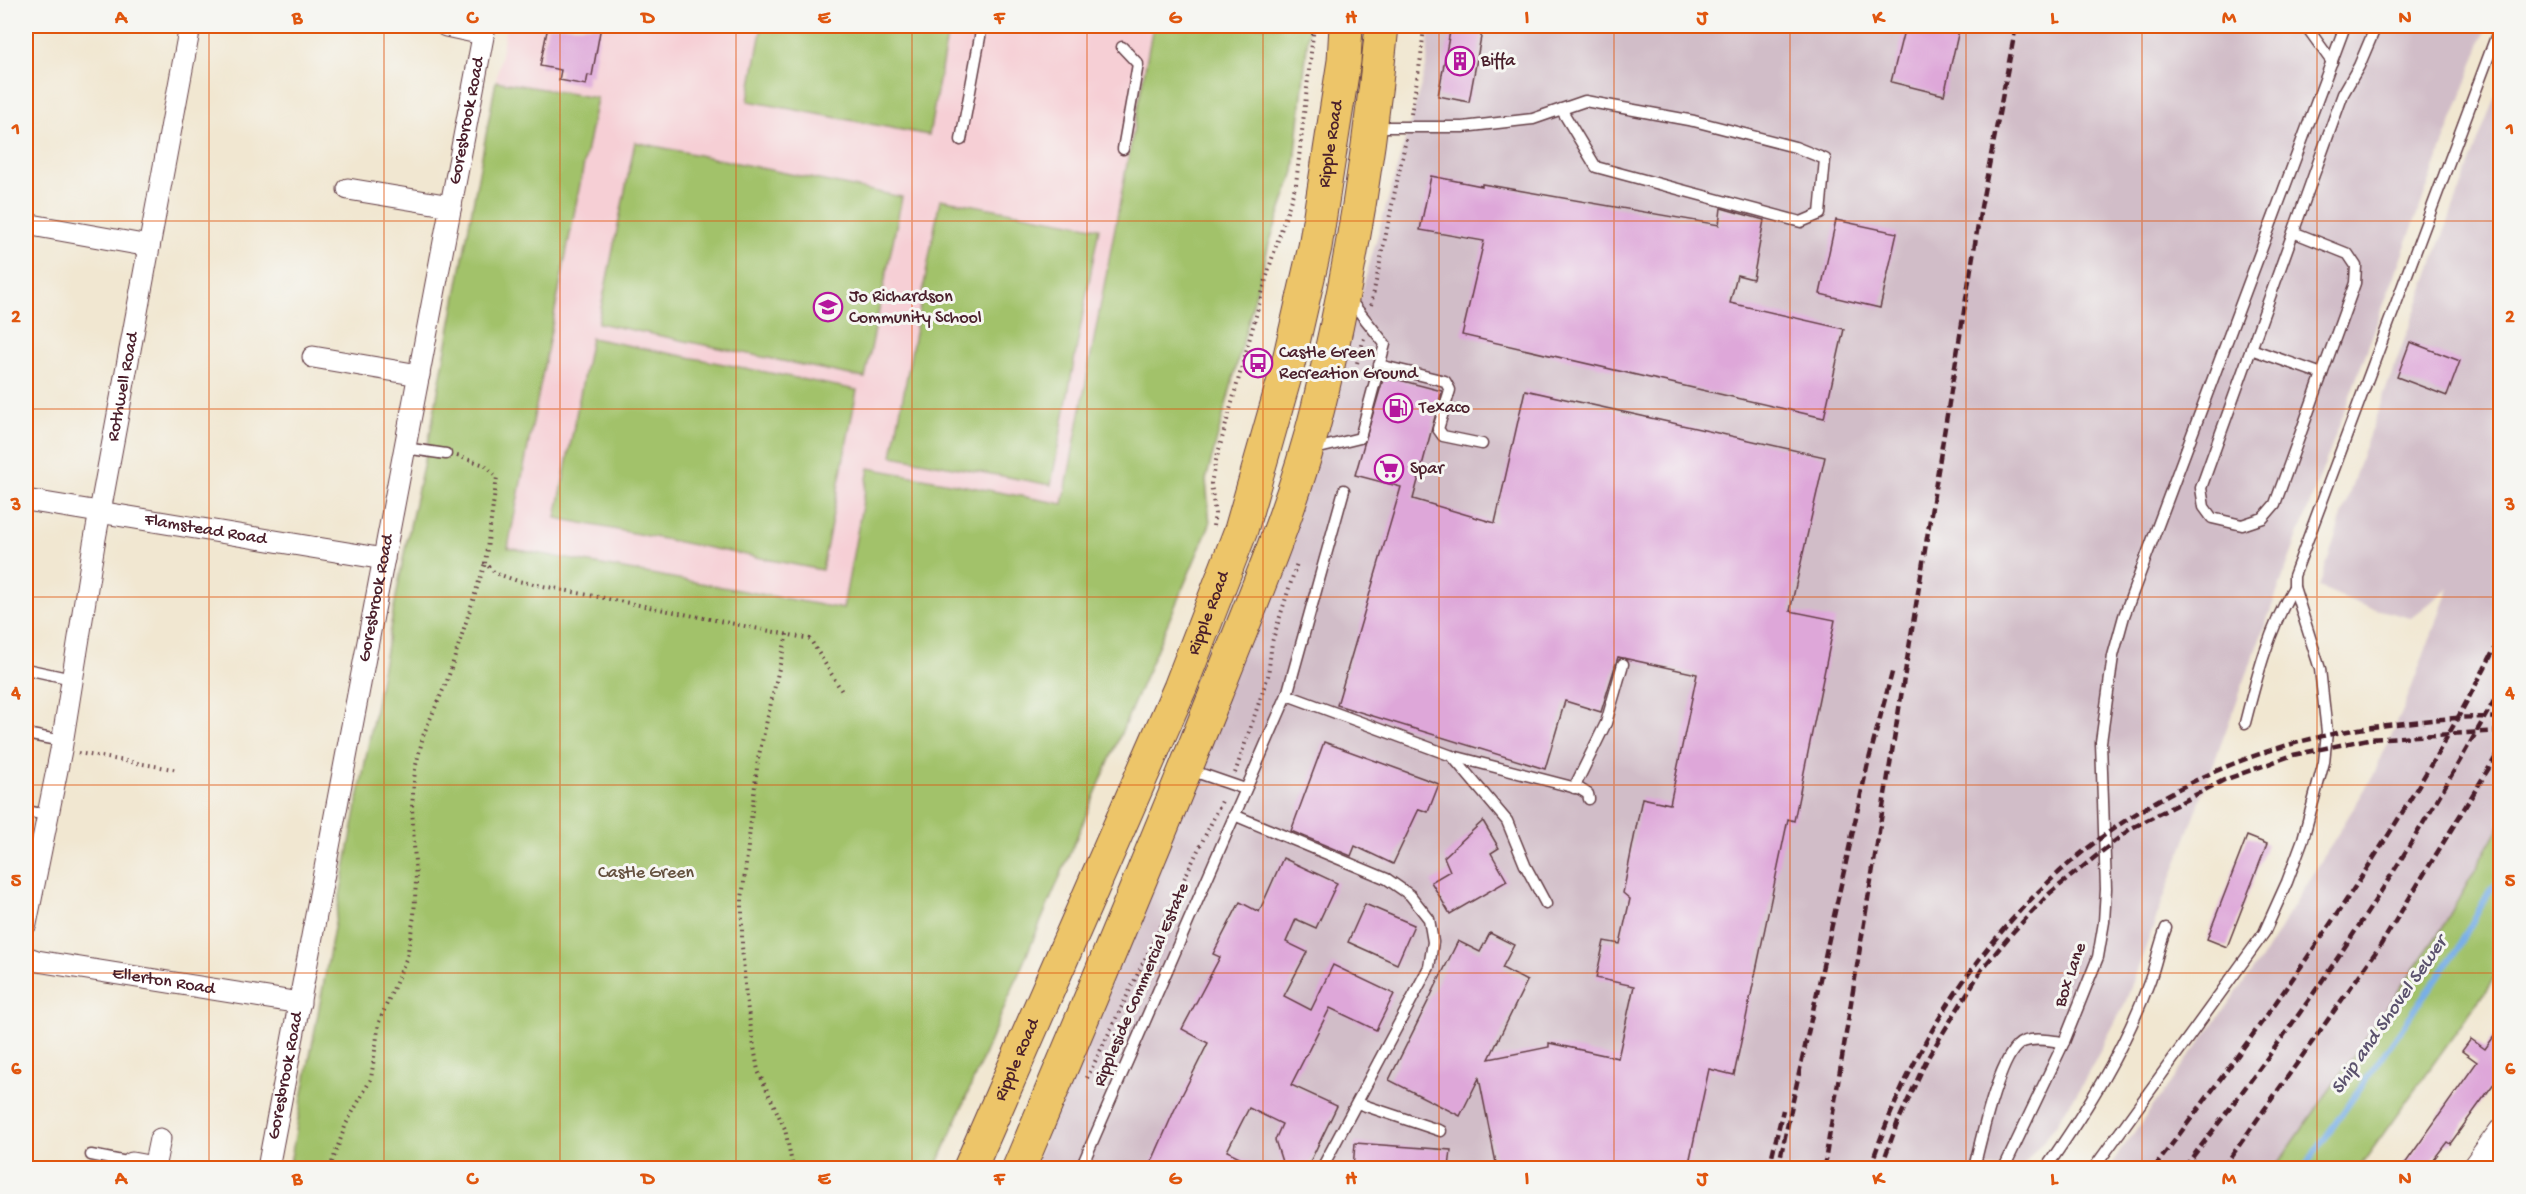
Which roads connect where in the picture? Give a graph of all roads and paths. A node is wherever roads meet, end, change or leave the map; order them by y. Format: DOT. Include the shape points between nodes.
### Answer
graph roads {
  1 [pos="190,26"];
  2 [pos="446,26"];
  3 [pos="982,26"];
  4 [pos="1314,26"];
  5 [pos="1346,26"];
  6 [pos="1382,26"];
  7 [pos="2306,26"];
  8 [pos="2345,26"];
  9 [pos="2376,26"];
  10 [pos="2500,26"];
  11 [pos="484,30"];
  12 [pos="1122,47"];
  13 [pos="2332,62"];
  14 [pos="1561,109"];
  15 [pos="1369,127"];
  16 [pos="962,140"];
  17 [pos="1123,149"];
  18 [pos="348,189"];
  19 [pos="451,206"];
  20 [pos="26,224"];
  21 [pos="2293,232"];
  22 [pos="149,246"];
  23 [pos="1343,291"];
  24 [pos="2251,349"];
  25 [pos="314,357"];
  26 [pos="1380,365"];
  27 [pos="2322,374"];
  28 [pos="419,375"];
  29 [pos="1482,444"];
  30 [pos="405,448"];
  31 [pos="1305,452"];
  32 [pos="446,454"];
  33 [pos="1344,490"];
  34 [pos="26,500"];
  35 [pos="100,512"];
  36 [pos="1210,535"];
  37 [pos="384,559"];
  38 [pos="485,563"];
  39 [pos="2294,587"];
  40 [pos="787,634"];
  41 [pos="1623,664"];
  42 [pos="26,669"];
  43 [pos="1268,676"];
  44 [pos="72,679"];
  45 [pos="843,693"];
  46 [pos="1287,695"];
  47 [pos="2245,723"];
  48 [pos="26,734"];
  49 [pos="62,745"];
  50 [pos="1452,756"];
  51 [pos="1187,769"];
  52 [pos="178,770"];
  53 [pos="1231,783"];
  54 [pos="1574,788"];
  55 [pos="1245,789"];
  56 [pos="1589,799"];
  57 [pos="26,811"];
  58 [pos="48,815"];
  59 [pos="1234,815"];
  60 [pos="1546,904"];
  61 [pos="26,924"];
  62 [pos="2166,928"];
  63 [pos="26,957"];
  64 [pos="300,1003"];
  65 [pos="2064,1042"];
  66 [pos="1083,1088"];
  67 [pos="1357,1103"];
  68 [pos="2500,1130"];
  69 [pos="1441,1131"];
  70 [pos="159,1139"];
  71 [pos="91,1155"];
  72 [pos="132,1163"];
  73 [pos="154,1168"];
  74 [pos="268,1168"];
  75 [pos="330,1168"];
  76 [pos="793,1168"];
  77 [pos="970,1168"];
  78 [pos="1019,1168"];
  79 [pos="1081,1168"];
  80 [pos="1322,1168"];
  81 [pos="1974,1168"];
  82 [pos="2004,1168"];
  83 [pos="2046,1168"];
  84 [pos="2094,1168"];
  85 [pos="2472,1168"];
  1 -- 22 [label="street, Rothwell Road"];
  2 -- 11 [label="street"];
  3 -- 16 [label="lane"];
  4 -- 36 [label="path" via="1296,184 1215,464 1211,483 1215,514"];
  5 -- 77 [label="highway, Ripple Road" via="1315,247 1286,373 1241,530 1180,688"];
  6 -- 15 [label="highway, Ripple Road"];
  7 -- 13 [label="lane"];
  8 -- 13 [label="lane, Box Lane"];
  9 -- 21 [label="lane" via="2360,66 2343,94"];
  10 -- 39 [label="lane" via="2294,576"];
  11 -- 19 [label="street, Goresbrook Road"];
  12 -- 17 [label="lane" via="1138,64"];
  13 -- 65 [label="lane, Box Lane" via="2124,615 2113,656 2101,742 2104,922 2098,957"];
  14 -- 14 [label="lane" via="1585,101 1694,121 1795,147 1825,159 1820,213 1802,222 1596,167"];
  14 -- 15 [label="lane" via="1533,119 1463,127"];
  15 -- 23 [label="highway, Ripple Road"];
  18 -- 19 [label="street"];
  19 -- 28 [label="street, Goresbrook Road"];
  20 -- 22 [label="street"];
  21 -- 24 [label="lane"];
  21 -- 27 [label="lane" via="2348,254 2356,266 2355,283"];
  22 -- 35 [label="street, Rothwell Road"];
  23 -- 26 [label="lane" via="1385,344"];
  23 -- 31 [label="highway, Ripple Road"];
  24 -- 27 [label="lane"];
  24 -- 27 [label="lane" via="2201,488 2204,507 2212,518 2242,525 2263,518 2275,504"];
  25 -- 28 [label="street"];
  26 -- 29 [label="lane" via="1445,381 1450,390 1438,429 1443,436"];
  26 -- 31 [label="lane" via="1360,438"];
  28 -- 30 [label="street, Goresbrook Road"];
  30 -- 32 [label="lane"];
  30 -- 37 [label="street, Goresbrook Road"];
  31 -- 51 [label="highway, Ripple Road" via="1277,541"];
  32 -- 38 [label="path" via="485,465 497,477"];
  33 -- 46 [label="lane, Rippleside Commercial Estate"];
  34 -- 35 [label="street, Flamstead Road"];
  35 -- 37 [label="street, Flamstead Road"];
  35 -- 44 [label="street, Rothwell Road"];
  37 -- 64 [label="street, Goresbrook Road"];
  38 -- 40 [label="path" via="495,573 519,581"];
  38 -- 75 [label="path" via="447,681 424,733 415,769 412,807 416,881 407,957 379,1022 371,1078 346,1124"];
  39 -- 47 [label="lane" via="2259,670"];
  39 -- 84 [label="lane" via="2320,669 2327,732 2319,788 2300,849 2264,933"];
  40 -- 45 [label="path" via="810,639"];
  40 -- 76 [label="path" via="758,759 742,899 742,934 746,998 758,1071 785,1129"];
  41 -- 54 [label="lane" via="1606,723"];
  42 -- 44 [label="lane"];
  43 -- 53 [label="path"];
  44 -- 49 [label="street, Rothwell Road"];
  46 -- 50 [label="lane"];
  46 -- 55 [label="lane, Rippleside Commercial Estate"];
  48 -- 49 [label="lane"];
  49 -- 52 [label="path"];
  49 -- 58 [label="street, Rothwell Road"];
  50 -- 54 [label="lane"];
  50 -- 60 [label="lane" via="1507,821"];
  51 -- 53 [label="lane"];
  51 -- 78 [label="highway, Ripple Road"];
  53 -- 55 [label="lane"];
  53 -- 66 [label="path"];
  54 -- 56 [label="lane" via="1585,792"];
  55 -- 59 [label="lane, Rippleside Commercial Estate"];
  57 -- 58 [label="lane"];
  58 -- 61 [label="street, Rothwell Road"];
  59 -- 67 [label="lane" via="1387,879 1410,895 1429,919 1433,942 1429,967"];
  59 -- 79 [label="lane, Rippleside Commercial Estate"];
  62 -- 83 [label="lane" via="2151,978 2120,1049 2085,1114"];
  63 -- 64 [label="street, Ellerton Road"];
  64 -- 74 [label="street, Goresbrook Road"];
  65 -- 81 [label="lane" via="2021,1042 2010,1052 1986,1118"];
  65 -- 82 [label="lane, Box Lane"];
  67 -- 69 [label="lane"];
  67 -- 80 [label="lane"];
  68 -- 85 [label="street"];
  70 -- 73 [label="street"];
  71 -- 72 [label="lane"];
  72 -- 73 [label="street"];
}
